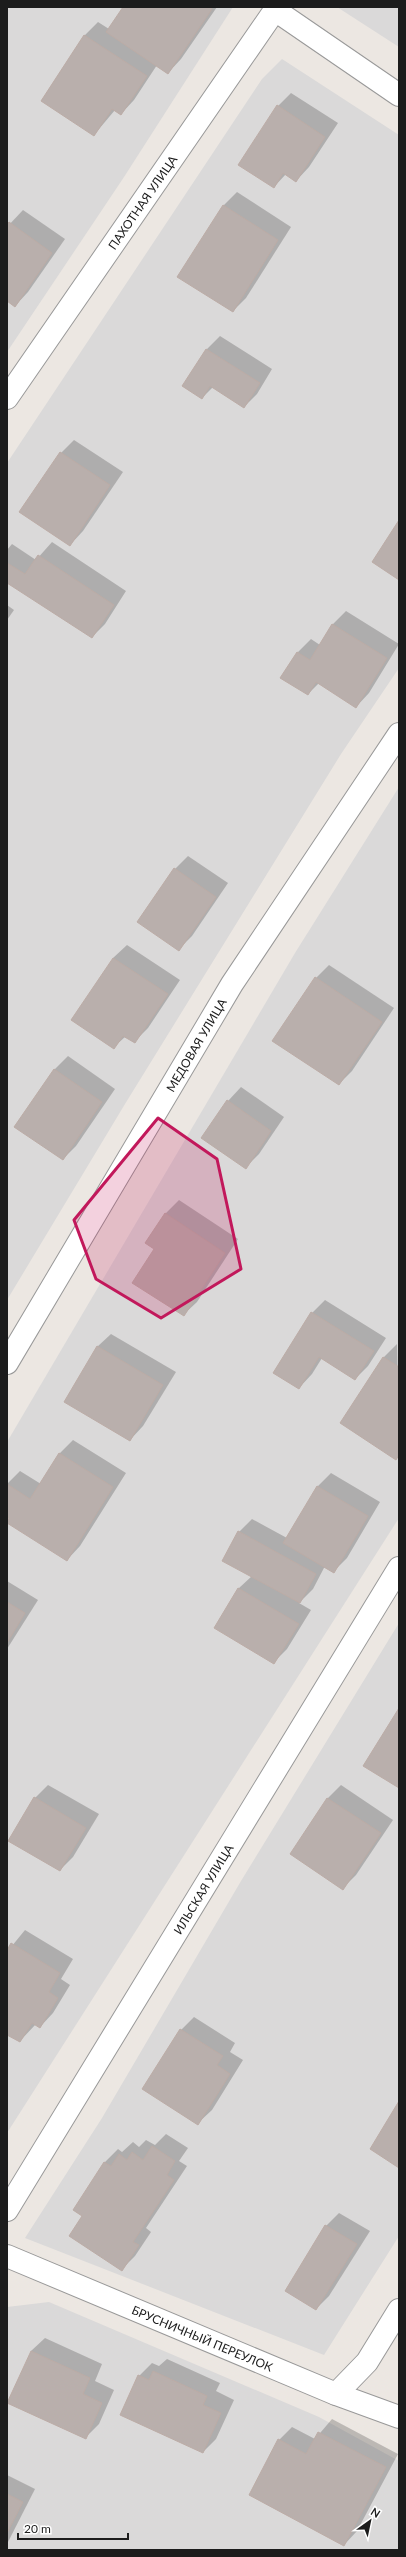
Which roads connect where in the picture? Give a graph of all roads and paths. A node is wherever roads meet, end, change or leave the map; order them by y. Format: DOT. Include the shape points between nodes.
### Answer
graph roads {
  1 [pos="276,9"];
  2 [pos="399,95"];
  3 [pos="7,398"];
  4 [pos="399,734"];
  5 [pos="7,1363"];
  6 [pos="399,1568"];
  7 [pos="7,2210"];
  8 [pos="7,2256"];
  9 [pos="399,2310"];
  10 [pos="336,2394"];
  11 [pos="399,2417"];
  1 -- 2 [label="street"];
  1 -- 3 [label="street, ПАХОТНАЯ УЛИЦА"];
  4 -- 5 [label="street, МЕДОВАЯ УЛИЦА" via="232,984"];
  6 -- 7 [label="street, ИЛЬСКАЯ УЛИЦА"];
  8 -- 10 [label="street, БРУСНИЧНЫЙ ПЕРЕУЛОК"];
  9 -- 10 [label="street" via="367,2362"];
  10 -- 11 [label="street, БРУСНИЧНЫЙ ПЕРЕУЛОК"];
}
